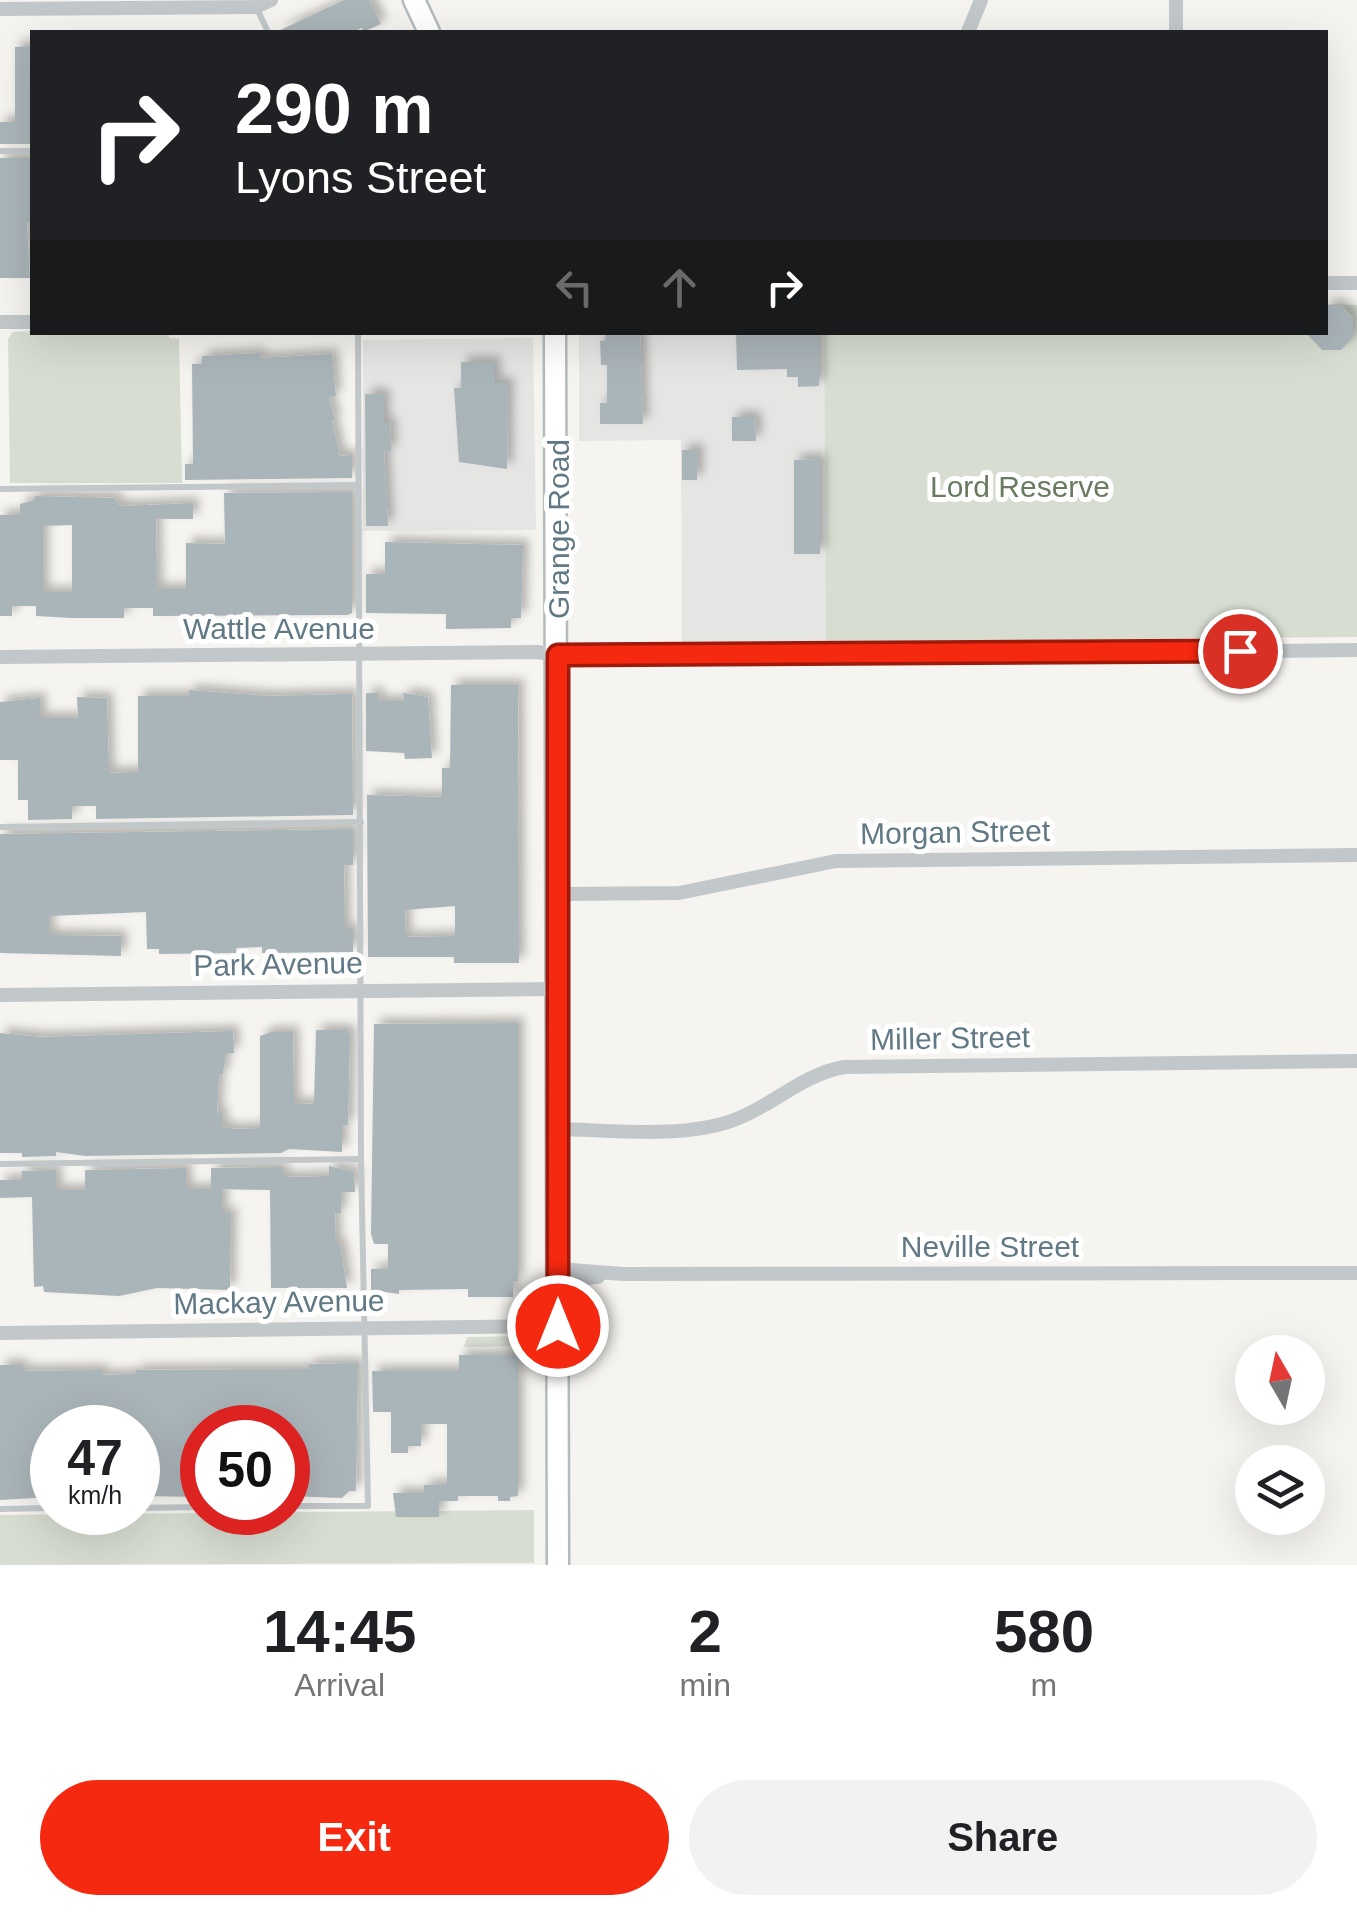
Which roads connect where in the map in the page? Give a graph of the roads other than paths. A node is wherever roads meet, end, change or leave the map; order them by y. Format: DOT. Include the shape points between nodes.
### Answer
graph roads {
  1 [pos="271,0"];
  2 [pos="414,0"];
  3 [pos="981,0"];
  4 [pos="1176,0"];
  5 [pos="255,3"];
  6 [pos="0,9"];
  7 [pos="267,30"];
  8 [pos="428,30"];
  9 [pos="969,30"];
  10 [pos="1176,30"];
  11 [pos="30,151"];
  12 [pos="0,152"];
  13 [pos="1328,283"];
  14 [pos="1357,283"];
  15 [pos="0,322"];
  16 [pos="30,322"];
  17 [pos="358,335"];
  18 [pos="555,335"];
  19 [pos="358,485"];
  20 [pos="0,489"];
  21 [pos="1357,650"];
  22 [pos="358,655"];
  23 [pos="558,655"];
  24 [pos="0,657"];
  25 [pos="361,822"];
  26 [pos="0,827"];
  27 [pos="1357,855"];
  28 [pos="558,894"];
  29 [pos="558,989"];
  30 [pos="361,990"];
  31 [pos="0,995"];
  32 [pos="1357,1061"];
  33 [pos="558,1129"];
  34 [pos="361,1159"];
  35 [pos="0,1164"];
  36 [pos="1357,1272"];
  37 [pos="558,1274"];
  38 [pos="558,1326"];
  39 [pos="364,1329"];
  40 [pos="0,1333"];
  41 [pos="310,1506"];
  42 [pos="30,1508"];
  43 [pos="0,1509"];
  44 [pos="558,1565"];
  1 -- 5 [label="street"];
  2 -- 8 [label="main road"];
  3 -- 9 [label="street"];
  4 -- 10 [label="street"];
  5 -- 6 [label="street"];
  5 -- 7 [label="lane"];
  11 -- 12 [label="lane"];
  13 -- 14 [label="street"];
  15 -- 16 [label="street"];
  17 -- 19 [label="lane"];
  18 -- 23 [label="main road, Grange Road"];
  19 -- 20 [label="lane"];
  19 -- 22 [label="lane"];
  21 -- 23 [label="street, Wattle Avenue"];
  22 -- 23 [label="street, Wattle Avenue"];
  22 -- 24 [label="street, Wattle Avenue"];
  22 -- 25 [label="lane"];
  23 -- 28 [label="main road, Grange Road"];
  25 -- 26 [label="lane"];
  25 -- 30 [label="lane"];
  27 -- 28 [label="street, Morgan Street" via="836,860 680,892"];
  28 -- 29 [label="main road, Grange Road"];
  29 -- 30 [label="street, Park Avenue"];
  29 -- 33 [label="main road, Grange Road"];
  30 -- 31 [label="street, Park Avenue"];
  30 -- 34 [label="lane"];
  32 -- 33 [label="street, Miller Street" via="844,1068 802,1081 750,1114 715,1125"];
  33 -- 37 [label="main road, Grange Road"];
  34 -- 35 [label="lane"];
  34 -- 39 [label="lane"];
  36 -- 37 [label="street, Neville Street"];
  37 -- 38 [label="main road, Grange Road"];
  38 -- 39 [label="street, Mackay Avenue"];
  38 -- 44 [label="main road, Grange Road"];
  39 -- 40 [label="street, Mackay Avenue"];
  39 -- 41 [label="lane" via="368,1506"];
  42 -- 43 [label="lane"];
}
